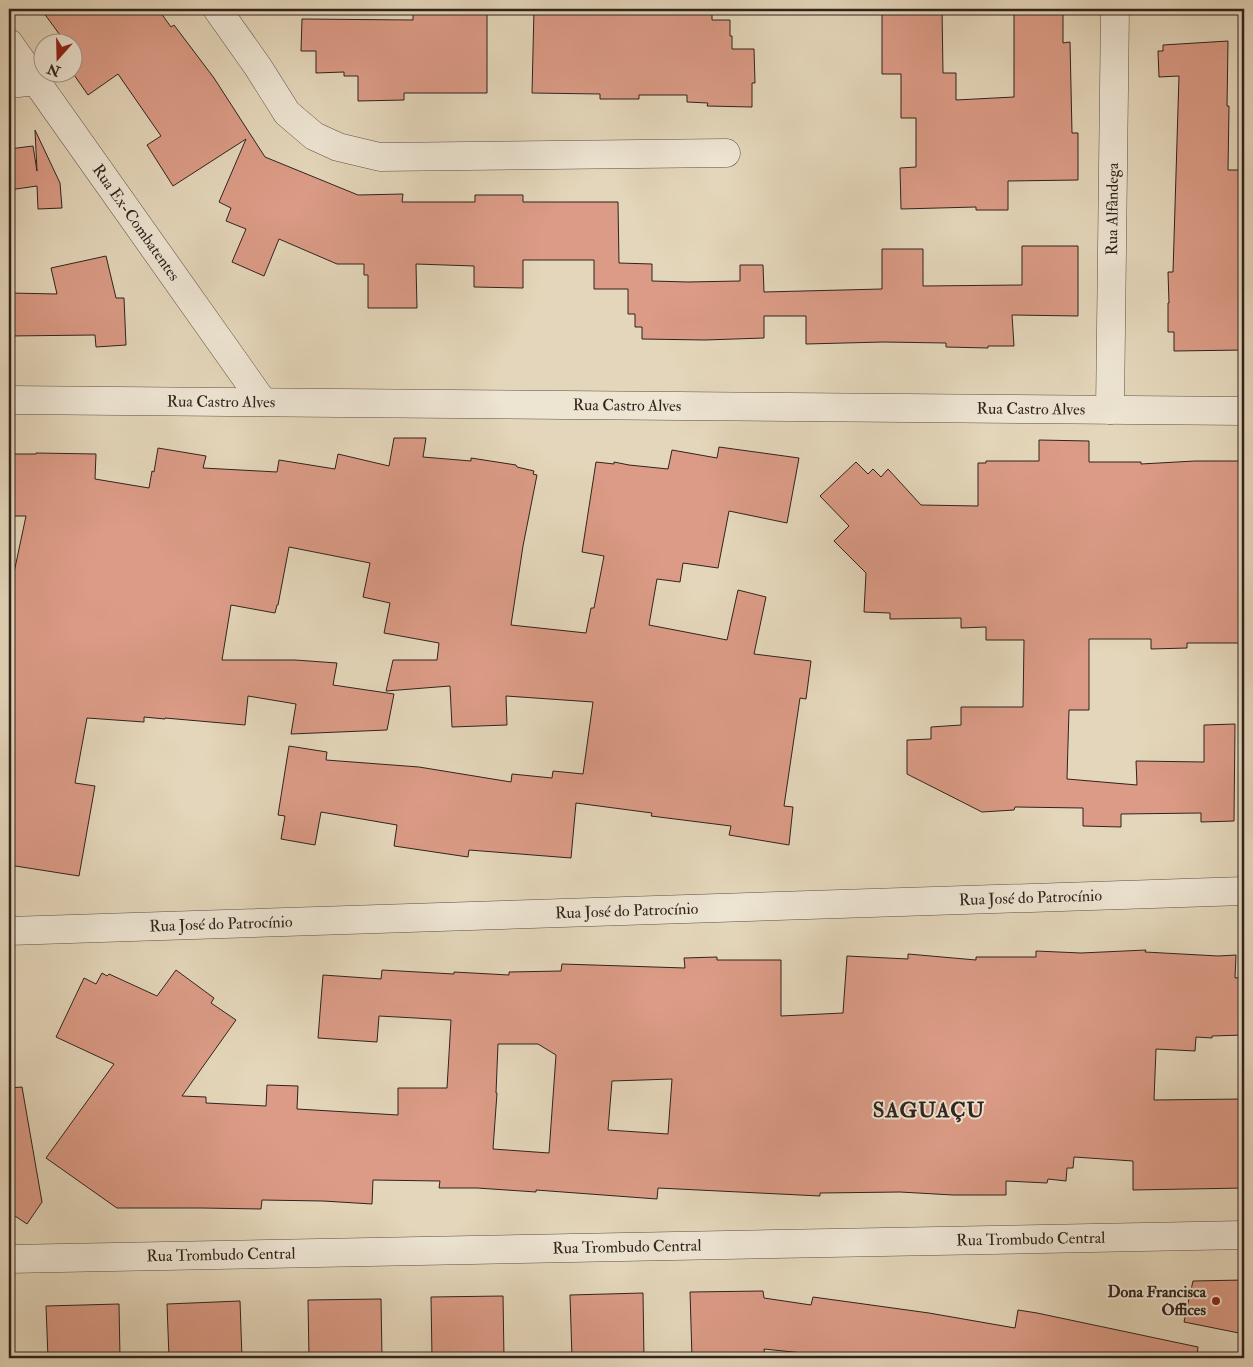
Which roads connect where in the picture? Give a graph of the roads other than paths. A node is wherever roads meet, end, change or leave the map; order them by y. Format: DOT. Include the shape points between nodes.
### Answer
graph roads {
  1 [pos="217,9"];
  2 [pos="1115,9"];
  3 [pos="9,42"];
  4 [pos="32,75"];
  5 [pos="32,81"];
  6 [pos="37,82"];
  7 [pos="9,84"];
  8 [pos="726,153"];
  9 [pos="9,400"];
  10 [pos="263,402"];
  11 [pos="1110,410"];
  12 [pos="1244,411"];
  13 [pos="1244,891"];
  14 [pos="9,931"];
  15 [pos="1244,1235"];
  16 [pos="9,1259"];
  1 -- 8 [label="street" via="287,112 314,136 338,148 380,157"];
  2 -- 11 [label="street, Rua Alfândega"];
  3 -- 4 [label="street, Rua Ex-Combatentes"];
  5 -- 7 [label="street"];
  6 -- 10 [label="street, Rua Ex-Combatentes"];
  9 -- 10 [label="street, Rua Castro Alves"];
  10 -- 11 [label="street, Rua Castro Alves"];
  11 -- 12 [label="street, Rua Castro Alves"];
  13 -- 14 [label="street, Rua José do Patrocínio"];
  15 -- 16 [label="street, Rua Trombudo Central"];
}
